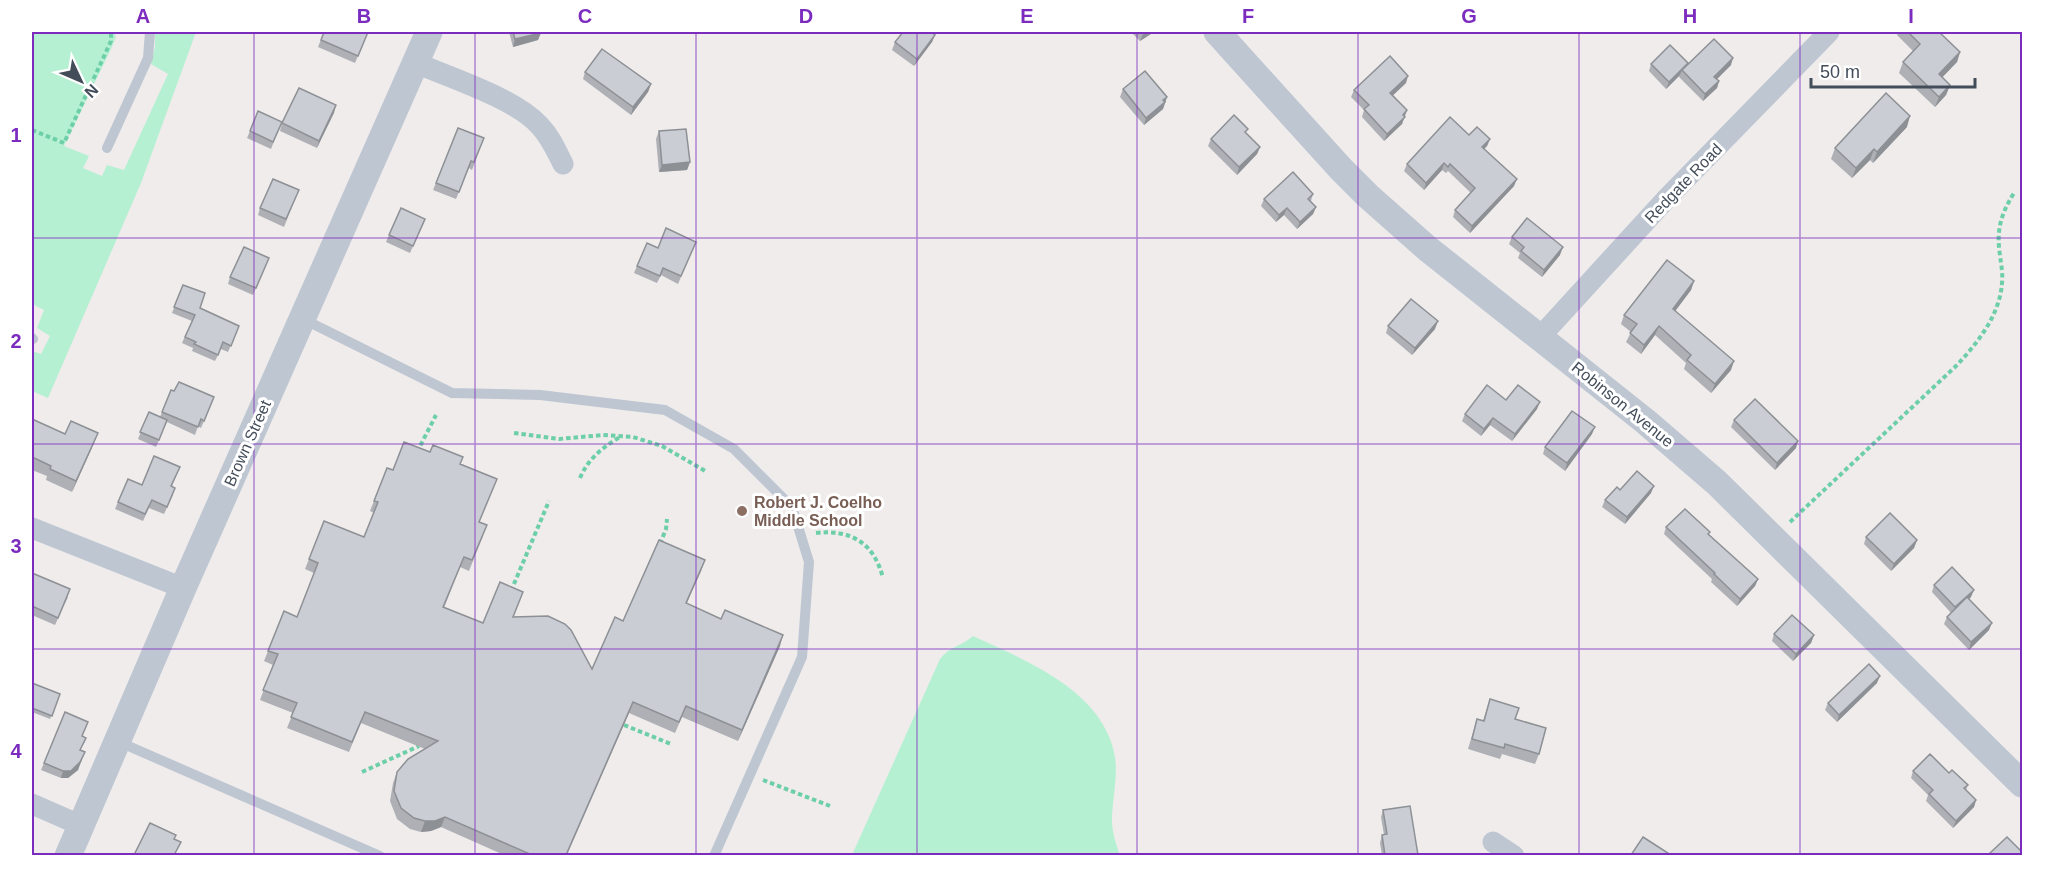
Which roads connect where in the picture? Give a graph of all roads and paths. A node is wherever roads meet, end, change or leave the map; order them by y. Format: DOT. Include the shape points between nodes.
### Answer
graph roads {
  1 [pos="111,32"];
  2 [pos="150,32"];
  3 [pos="429,32"];
  4 [pos="1217,32"];
  5 [pos="1829,32"];
  6 [pos="416,63"];
  7 [pos="32,130"];
  8 [pos="106,148"];
  9 [pos="563,164"];
  10 [pos="2014,193"];
  11 [pos="302,319"];
  12 [pos="1540,337"];
  13 [pos="436,415"];
  14 [pos="514,433"];
  15 [pos="620,436"];
  16 [pos="414,458"];
  17 [pos="707,472"];
  18 [pos="580,478"];
  19 [pos="549,501"];
  20 [pos="667,519"];
  21 [pos="32,528"];
  22 [pos="813,533"];
  23 [pos="1773,538"];
  24 [pos="657,552"];
  25 [pos="883,578"];
  26 [pos="183,588"];
  27 [pos="508,598"];
  28 [pos="624,725"];
  29 [pos="117,741"];
  30 [pos="671,744"];
  31 [pos="419,746"];
  32 [pos="362,772"];
  33 [pos="757,778"];
  34 [pos="2022,784"];
  35 [pos="32,804"];
  36 [pos="830,806"];
  37 [pos="80,825"];
  38 [pos="1493,842"];
  39 [pos="68,855"];
  40 [pos="381,855"];
  41 [pos="714,855"];
  42 [pos="1514,855"];
  1 -- 7 [label="path" via="111,41 64,143"];
  2 -- 8 [label="lane" via="148,58"];
  3 -- 6 [label="street, Brown Street"];
  4 -- 12 [label="street, Robinson Avenue" via="1368,196"];
  5 -- 12 [label="street, Redgate Road" via="1667,198"];
  6 -- 9 [label="street" via="524,112 549,137"];
  6 -- 11 [label="street, Brown Street"];
  10 -- 23 [label="path" via="2000,220 2003,271 1999,300 1983,333 1955,367"];
  11 -- 26 [label="street, Brown Street"];
  11 -- 41 [label="lane" via="452,393 540,395 665,410 734,449 792,507 809,562 802,657"];
  12 -- 23 [label="street, Robinson Avenue" via="1680,451"];
  13 -- 16 [label="path"];
  14 -- 15 [label="path" via="559,439"];
  15 -- 17 [label="path" via="662,446"];
  15 -- 18 [label="path" via="593,457"];
  19 -- 27 [label="path"];
  20 -- 24 [label="path"];
  21 -- 26 [label="street"];
  22 -- 25 [label="path" via="843,533 858,540 871,550"];
  23 -- 34 [label="street, Robinson Avenue"];
  26 -- 29 [label="street, Brown Street"];
  28 -- 30 [label="path"];
  29 -- 37 [label="street, Brown Street"];
  29 -- 40 [label="lane"];
  31 -- 32 [label="path"];
  33 -- 36 [label="path"];
  35 -- 37 [label="street"];
  37 -- 39 [label="street, Brown Street"];
  38 -- 42 [label="street"];
}
